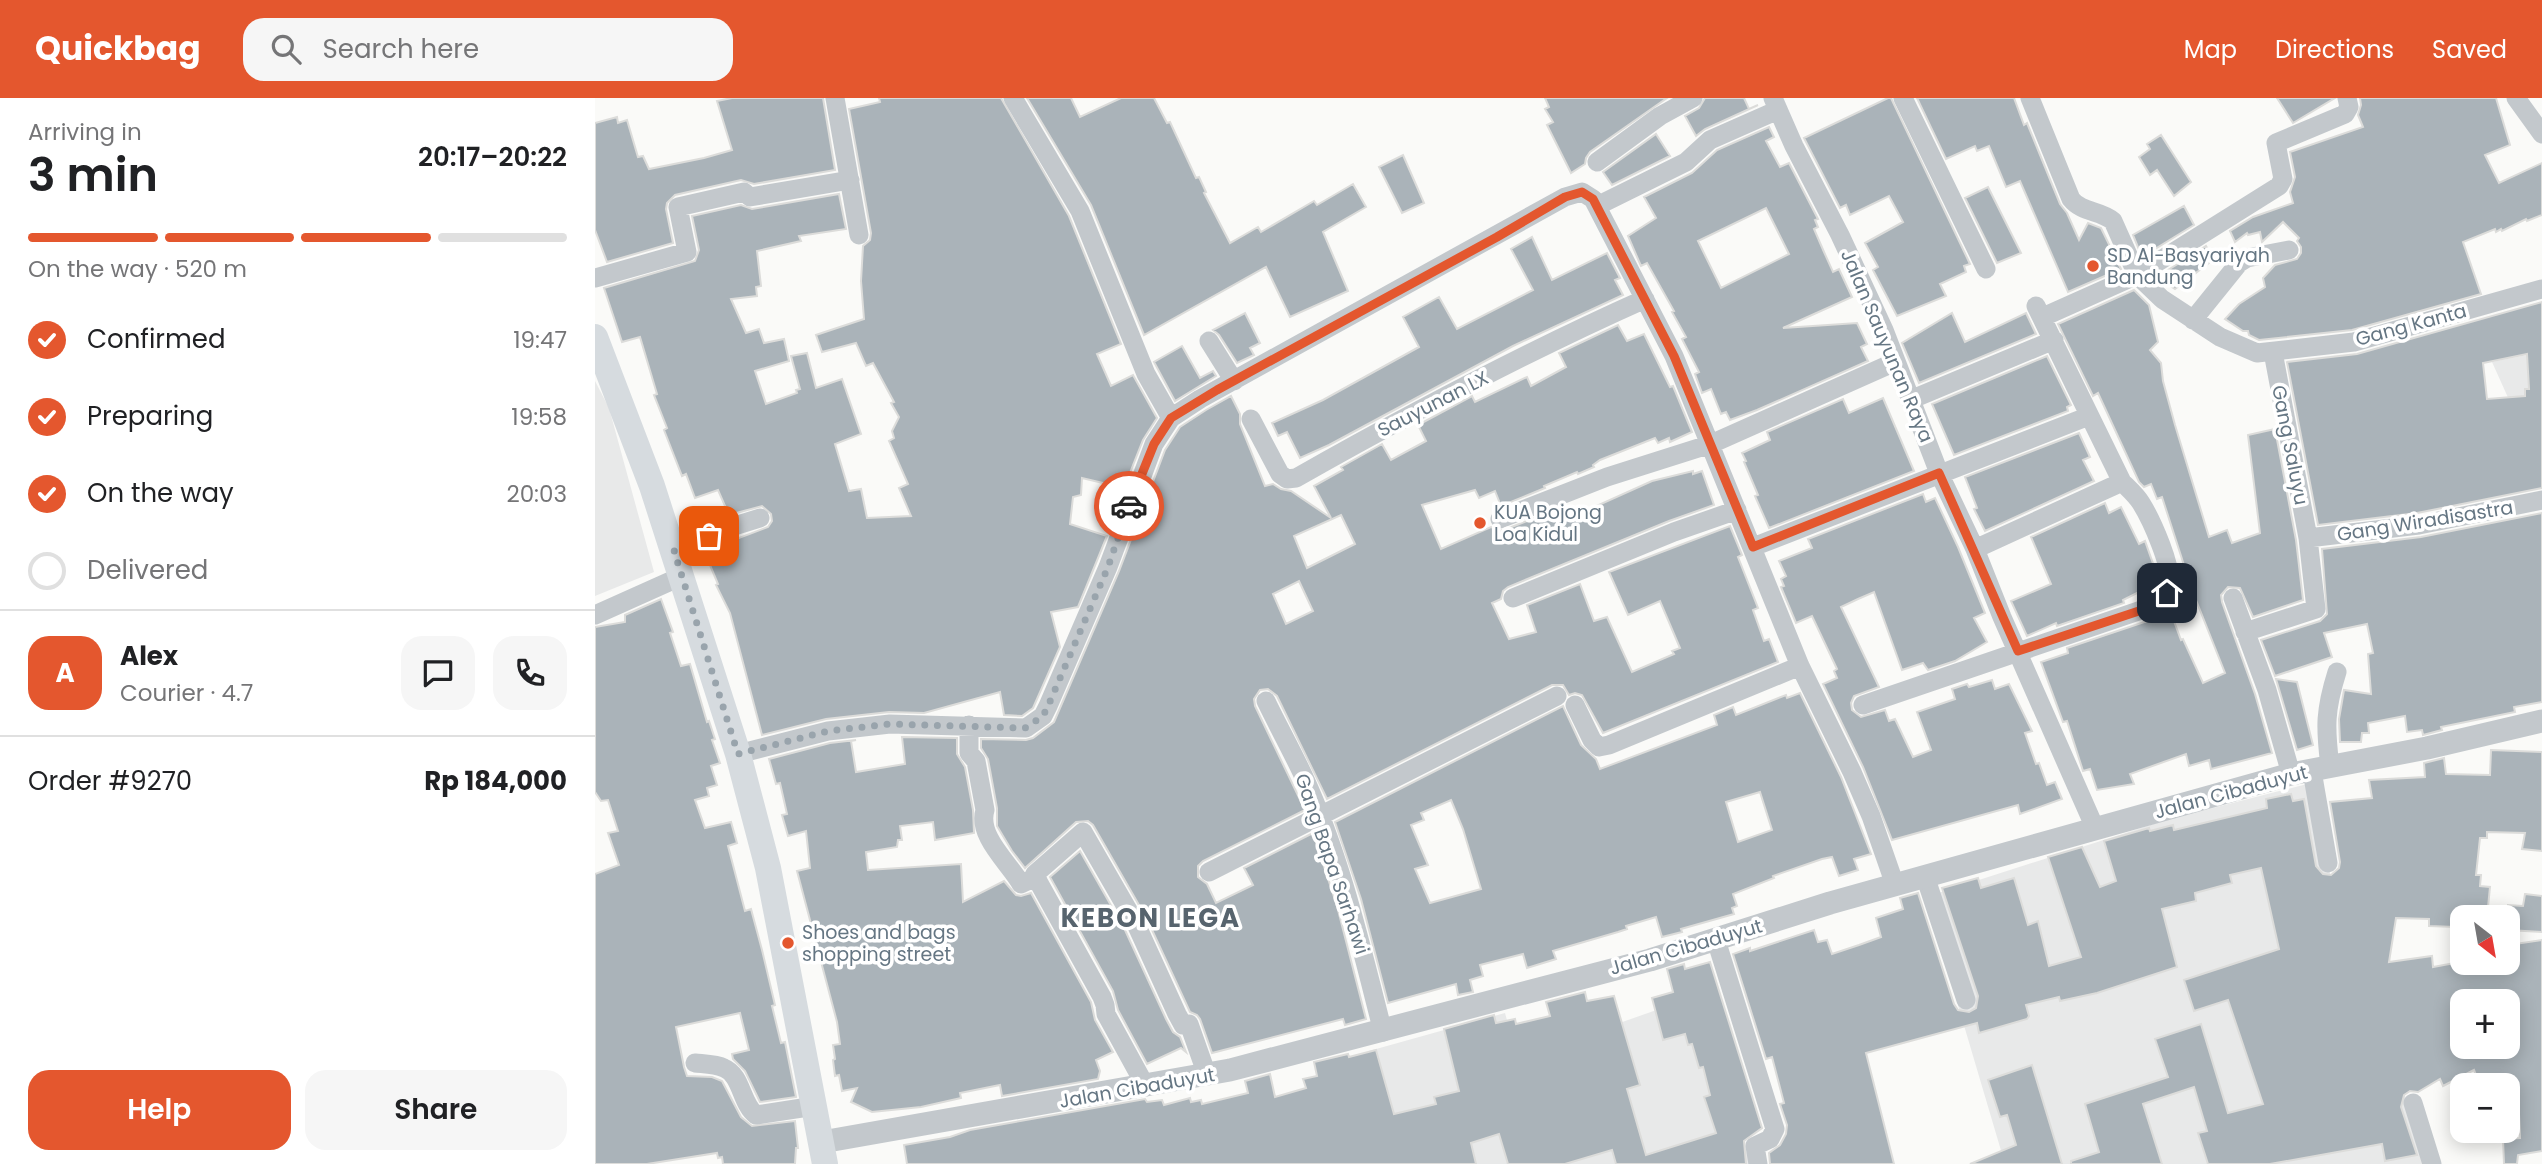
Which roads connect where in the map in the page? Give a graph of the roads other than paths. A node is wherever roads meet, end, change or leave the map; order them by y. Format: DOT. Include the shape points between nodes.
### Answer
graph roads {
  1 [pos="835,98"];
  2 [pos="1013,98"];
  3 [pos="1693,98"];
  4 [pos="1903,98"];
  5 [pos="2030,98"];
  6 [pos="2347,98"];
  7 [pos="2516,98"];
  8 [pos="1776,104"];
  9 [pos="2542,134"];
  10 [pos="1597,162"];
  11 [pos="850,180"];
  12 [pos="1597,206"];
  13 [pos="859,236"];
  14 [pos="2289,250"];
  15 [pos="1986,268"];
  16 [pos="2137,275"];
  17 [pos="595,278"];
  18 [pos="2542,289"];
  19 [pos="1645,299"];
  20 [pos="2193,320"];
  21 [pos="595,337"];
  22 [pos="2054,340"];
  23 [pos="1209,341"];
  24 [pos="2275,352"];
  25 [pos="1895,362"];
  26 [pos="1234,381"];
  27 [pos="1910,400"];
  28 [pos="2089,416"];
  29 [pos="1171,418"];
  30 [pos="1251,419"];
  31 [pos="1711,444"];
  32 [pos="1939,473"];
  33 [pos="2122,482"];
  34 [pos="2542,500"];
  35 [pos="1737,510"];
  36 [pos="760,518"];
  37 [pos="1500,519"];
  38 [pos="2308,538"];
  39 [pos="1753,547"];
  40 [pos="1975,549"];
  41 [pos="674,551"];
  42 [pos="682,576"];
  43 [pos="2233,597"];
  44 [pos="1513,598"];
  45 [pos="595,615"];
  46 [pos="2245,632"];
  47 [pos="2018,651"];
  48 [pos="1800,666"];
  49 [pos="2337,672"];
  50 [pos="1557,696"];
  51 [pos="1266,701"];
  52 [pos="1575,705"];
  53 [pos="1863,705"];
  54 [pos="2542,721"];
  55 [pos="969,725"];
  56 [pos="738,754"];
  57 [pos="2311,770"];
  58 [pos="1320,816"];
  59 [pos="2095,828"];
  60 [pos="2328,863"];
  61 [pos="1209,872"];
  62 [pos="1925,876"];
  63 [pos="1036,877"];
  64 [pos="1895,885"];
  65 [pos="1716,940"];
  66 [pos="1966,1000"];
  67 [pos="1384,1032"];
  68 [pos="695,1063"];
  69 [pos="1207,1075"];
  70 [pos="1146,1087"];
  71 [pos="2413,1102"];
  72 [pos="815,1106"];
  73 [pos="824,1153"];
  74 [pos="1758,1164"];
  75 [pos="2432,1164"];
  1 -- 11 [label="street"];
  2 -- 29 [label="street" via="1080,211 1146,374"];
  3 -- 10 [label="street"];
  4 -- 15 [label="street"];
  5 -- 16 [label="street" via="2071,199 2113,221"];
  6 -- 16 [label="street" via="2345,114 2276,143 2283,179 2279,186"];
  7 -- 9 [label="street"];
  8 -- 12 [label="street" via="1710,140 1686,162"];
  8 -- 25 [label="street, Jalan Sauyunan Raya" via="1852,260"];
  11 -- 13 [label="street"];
  11 -- 17 [label="street" via="750,197 744,192 678,207 687,252"];
  12 -- 19 [label="street"];
  12 -- 26 [label="street" via="1582,192 1565,197"];
  14 -- 20 [label="street" via="2239,263"];
  16 -- 20 [label="street, Gang Kanta"];
  16 -- 22 [label="street" via="2040,312"];
  18 -- 24 [label="street, Gang Kanta" via="2354,342"];
  19 -- 30 [label="street, Sauyunan LX" via="1389,426 1296,478 1280,474"];
  19 -- 31 [label="street"];
  20 -- 24 [label="street, Gang Kanta" via="2253,352"];
  21 -- 41 [label="main road"];
  22 -- 27 [label="street"];
  22 -- 28 [label="street"];
  23 -- 26 [label="street"];
  24 -- 38 [label="street, Gang Saluyu"];
  25 -- 27 [label="street, Jalan Sauyunan Raya"];
  25 -- 31 [label="street"];
  26 -- 29 [label="street"];
  27 -- 32 [label="street, Jalan Sauyunan Raya"];
  28 -- 32 [label="street"];
  28 -- 33 [label="street"];
  29 -- 55 [label="street" via="1154,444 1108,567 1043,716 1025,728"];
  31 -- 35 [label="street"];
  31 -- 37 [label="street" via="1607,477"];
  32 -- 39 [label="street"];
  32 -- 40 [label="street, Jalan Sauyunan Raya"];
  33 -- 40 [label="street"];
  33 -- 47 [label="street" via="2148,517 2167,566 2171,584 2167,593 2157,605"];
  34 -- 38 [label="street, Gang Wiradisastra" via="2419,525"];
  35 -- 39 [label="street"];
  35 -- 44 [label="street"];
  36 -- 41 [label="street"];
  38 -- 46 [label="street, Gang Saluyu" via="2316,609"];
  39 -- 48 [label="street"];
  40 -- 47 [label="street, Jalan Sauyunan Raya"];
  41 -- 42 [label="main road"];
  42 -- 45 [label="street"];
  42 -- 56 [label="main road"];
  43 -- 46 [label="street"];
  46 -- 57 [label="street" via="2267,690"];
  47 -- 53 [label="street"];
  47 -- 59 [label="street, Jalan Sauyunan Raya"];
  48 -- 52 [label="street" via="1599,747"];
  48 -- 64 [label="street" via="1852,772"];
  49 -- 57 [label="street" via="2327,703 2326,733"];
  50 -- 58 [label="street"];
  51 -- 58 [label="street, Gang Bapa Sarhawi"];
  54 -- 57 [label="street, Jalan Cibaduyut"];
  55 -- 56 [label="street" via="890,724 828,731"];
  55 -- 63 [label="street" via="969,753 976,761 987,835 1021,884"];
  56 -- 72 [label="main road" via="768,868"];
  57 -- 59 [label="street, Jalan Cibaduyut"];
  57 -- 60 [label="street"];
  58 -- 61 [label="street"];
  58 -- 67 [label="street, Gang Bapa Sarhawi"];
  59 -- 62 [label="street, Jalan Cibaduyut"];
  62 -- 64 [label="street, Jalan Cibaduyut"];
  62 -- 66 [label="street"];
  63 -- 69 [label="street" via="1044,864 1083,832 1136,924 1183,1025 1189,1024"];
  63 -- 70 [label="street"];
  64 -- 65 [label="street, Jalan Cibaduyut"];
  65 -- 67 [label="street, Jalan Cibaduyut"];
  65 -- 74 [label="street" via="1775,1129 1773,1136 1754,1148"];
  67 -- 69 [label="street, Jalan Cibaduyut"];
  68 -- 72 [label="street" via="725,1068 756,1115"];
  69 -- 70 [label="street, Jalan Cibaduyut"];
  70 -- 73 [label="street, Jalan Cibaduyut"];
  71 -- 75 [label="street"];
  72 -- 73 [label="main road"];
}
